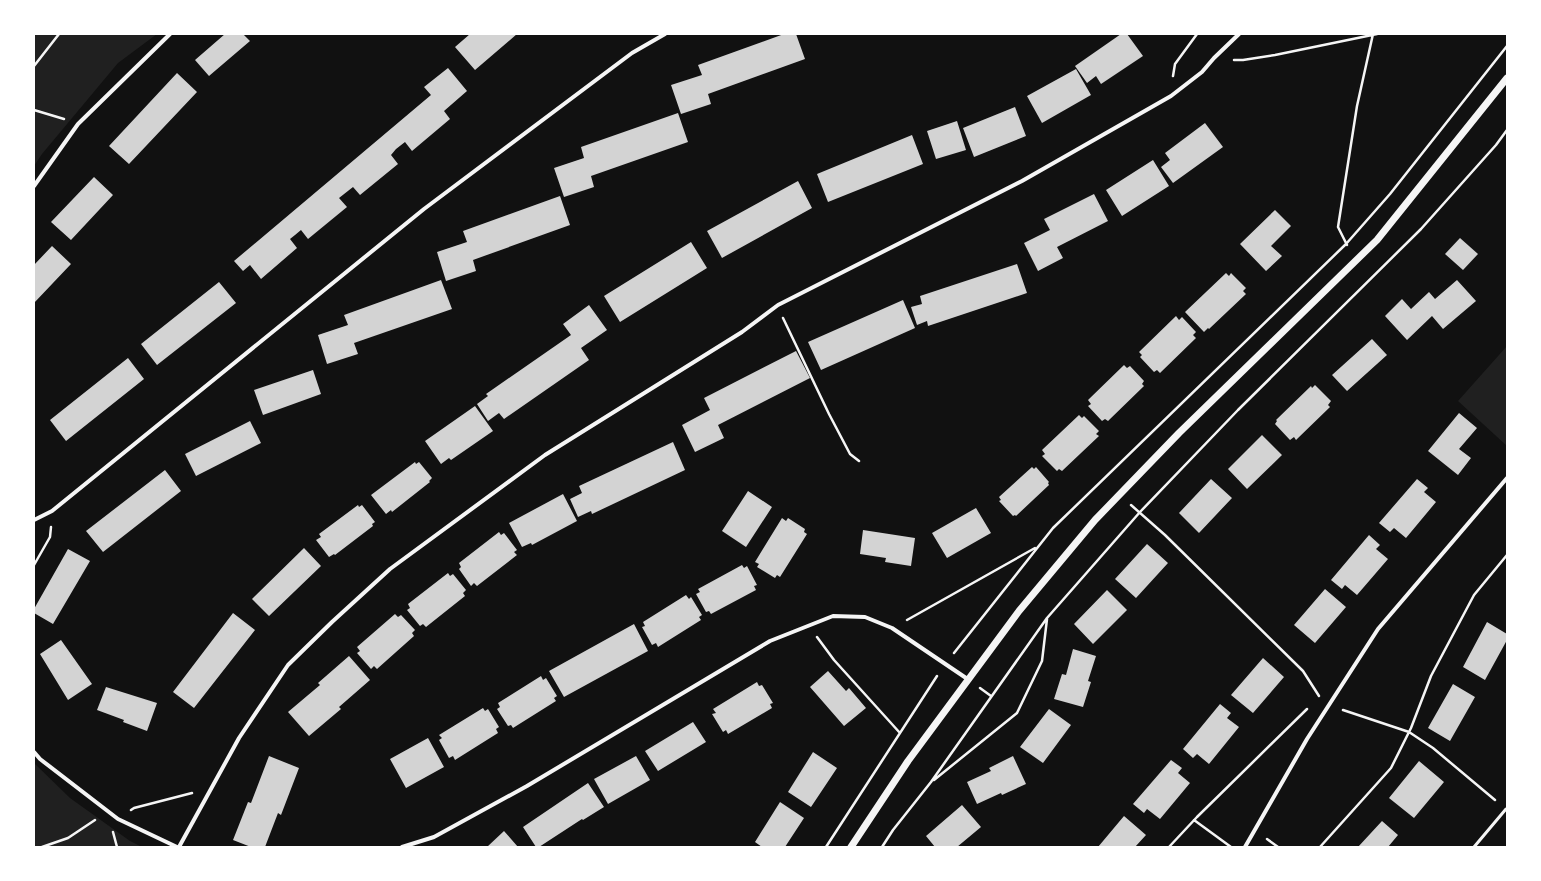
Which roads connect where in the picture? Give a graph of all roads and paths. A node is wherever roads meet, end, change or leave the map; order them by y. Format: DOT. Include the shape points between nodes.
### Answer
graph roads {
  1 [pos="59,34"];
  2 [pos="170,34"];
  3 [pos="665,34"];
  4 [pos="1197,34"];
  5 [pos="1240,34"];
  6 [pos="1377,34"];
  7 [pos="1372,35"];
  8 [pos="1507,46"];
  9 [pos="1214,58"];
  10 [pos="34,66"];
  11 [pos="1507,78"];
  12 [pos="1171,96"];
  13 [pos="34,110"];
  14 [pos="78,124"];
  15 [pos="1507,130"];
  16 [pos="34,186"];
  17 [pos="1346,244"];
  18 [pos="1354,262"];
  19 [pos="778,305"];
  20 [pos="859,461"];
  21 [pos="1507,478"];
  22 [pos="52,511"];
  23 [pos="1140,512"];
  24 [pos="34,520"];
  25 [pos="1037,547"];
  26 [pos="1507,555"];
  27 [pos="34,565"];
  28 [pos="1047,618"];
  29 [pos="808,626"];
  30 [pos="892,628"];
  31 [pos="944,664"];
  32 [pos="969,680"];
  33 [pos="1319,698"];
  34 [pos="1329,706"];
  35 [pos="1409,732"];
  36 [pos="900,733"];
  37 [pos="34,752"];
  38 [pos="931,782"];
  39 [pos="214,783"];
  40 [pos="1506,809"];
  41 [pos="108,811"];
  42 [pos="118,819"];
  43 [pos="1194,820"];
  44 [pos="42,847"];
  45 [pos="178,847"];
  46 [pos="402,847"];
  47 [pos="826,847"];
  48 [pos="851,847"];
  49 [pos="882,847"];
  50 [pos="1169,847"];
  51 [pos="1231,847"];
  52 [pos="1245,847"];
  53 [pos="1320,847"];
  54 [pos="1474,847"];
  1 -- 10 [label="path"];
  2 -- 14 [label="street"];
  3 -- 22 [label="street" via="632,54 424,209"];
  4 -- 12 [label="path" via="1175,64"];
  5 -- 9 [label="street"];
  6 -- 7 [label="path"];
  7 -- 9 [label="path" via="1242,60"];
  7 -- 17 [label="path" via="1357,106 1338,227"];
  8 -- 17 [label="path" via="1390,194"];
  9 -- 12 [label="street" via="1202,72"];
  11 -- 18 [label="street" via="1377,240"];
  12 -- 19 [label="street" via="1022,181"];
  13 -- 14 [label="path"];
  14 -- 16 [label="street"];
  15 -- 23 [label="path" via="1421,229 1238,410"];
  17 -- 18 [label="path"];
  17 -- 25 [label="path" via="1053,528"];
  18 -- 32 [label="street" via="1095,520 1019,611"];
  19 -- 20 [label="path" via="832,421 850,454"];
  19 -- 39 [label="street" via="742,332 545,455 390,570 288,665 239,738"];
  21 -- 34 [label="street" via="1378,629"];
  22 -- 24 [label="street"];
  22 -- 27 [label="path" via="50,537"];
  23 -- 28 [label="path"];
  23 -- 33 [label="path" via="1303,671"];
  25 -- 30 [label="path"];
  25 -- 31 [label="path"];
  26 -- 35 [label="path" via="1474,595 1432,676"];
  28 -- 38 [label="path"];
  28 -- 38 [label="path" via="1042,660 1017,713"];
  29 -- 30 [label="street" via="833,616 865,617"];
  29 -- 36 [label="path" via="834,660"];
  29 -- 46 [label="street" via="770,641 520,790 434,837"];
  30 -- 31 [label="street"];
  31 -- 32 [label="street"];
  31 -- 36 [label="path"];
  32 -- 48 [label="street" via="908,762"];
  33 -- 34 [label="path"];
  33 -- 43 [label="path"];
  34 -- 35 [label="path"];
  34 -- 52 [label="street" via="1304,744"];
  35 -- 40 [label="path" via="1433,748"];
  35 -- 53 [label="path" via="1391,768"];
  36 -- 47 [label="path"];
  37 -- 41 [label="street"];
  38 -- 49 [label="path"];
  39 -- 42 [label="path" via="198,792 134,808"];
  39 -- 45 [label="street"];
  40 -- 54 [label="lane"];
  41 -- 42 [label="street"];
  41 -- 44 [label="path" via="68,838"];
  42 -- 45 [label="street"];
  43 -- 50 [label="path"];
  43 -- 51 [label="path"];
}
